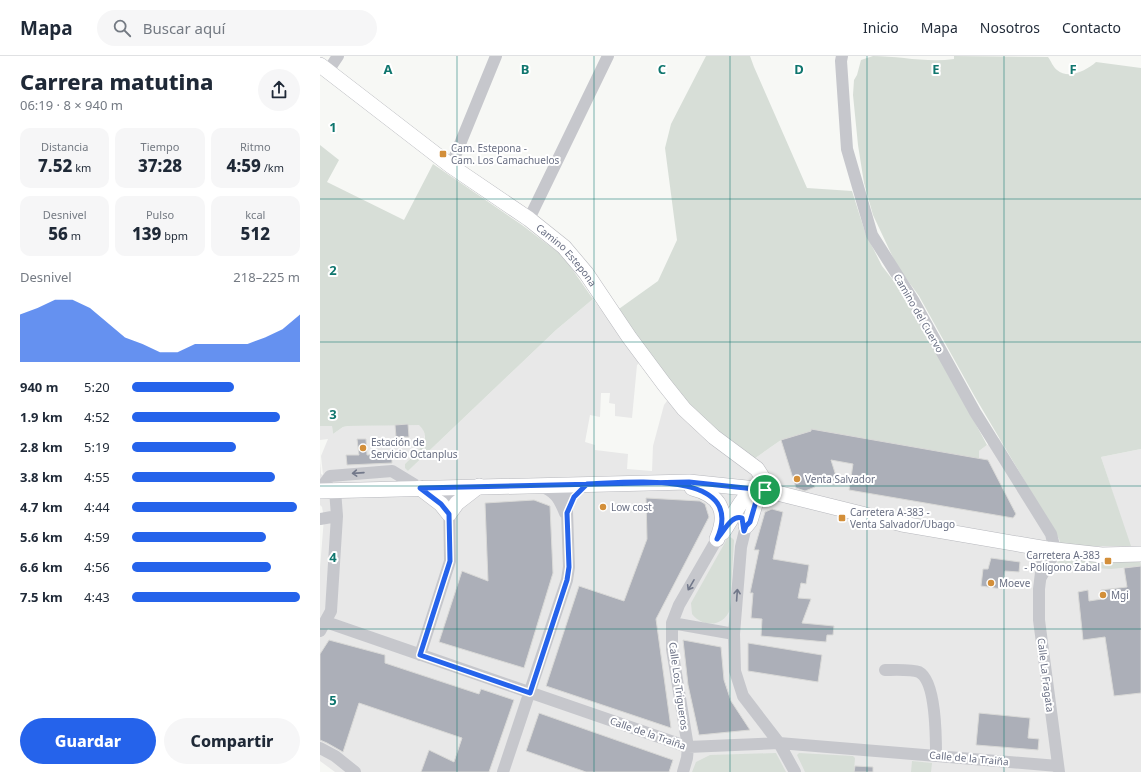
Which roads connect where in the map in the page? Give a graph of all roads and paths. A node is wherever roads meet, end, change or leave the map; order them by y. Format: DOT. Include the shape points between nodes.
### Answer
graph roads {
  1 [pos="338,56"];
  2 [pos="496,56"];
  3 [pos="608,56"];
  4 [pos="842,56"];
  5 [pos="324,68"];
  6 [pos="451,166"];
  7 [pos="530,219"];
  8 [pos="384,472"];
  9 [pos="338,474"];
  10 [pos="657,482"];
  11 [pos="566,484"];
  12 [pos="587,484"];
  13 [pos="537,485"];
  14 [pos="479,486"];
  15 [pos="449,487"];
  16 [pos="420,488"];
  17 [pos="385,489"];
  18 [pos="328,490"];
  19 [pos="755,490"];
  20 [pos="449,514"];
  21 [pos="336,516"];
  22 [pos="568,517"];
  23 [pos="320,518"];
  24 [pos="732,519"];
  25 [pos="745,528"];
  26 [pos="717,539"];
  27 [pos="1049,549"];
  28 [pos="1141,554"];
  29 [pos="672,623"];
  30 [pos="323,626"];
  31 [pos="734,634"];
  32 [pos="420,655"];
  33 [pos="885,670"];
  34 [pos="530,693"];
  35 [pos="779,743"];
  36 [pos="688,747"];
  37 [pos="320,748"];
  38 [pos="936,755"];
  39 [pos="1058,769"];
  40 [pos="355,772"];
  41 [pos="503,772"];
  42 [pos="683,772"];
  43 [pos="795,772"];
  1 -- 5 [label="street"];
  2 -- 6 [label="street"];
  3 -- 7 [label="street"];
  4 -- 27 [label="street, Camino del Cuervo" via="847,150 872,235 975,412 1051,534"];
  5 -- 6 [label="main road, Camino Estepona"];
  6 -- 7 [label="main road, Camino Estepona"];
  7 -- 19 [label="main road, Camino Estepona" via="564,247 586,273 629,337 684,409 714,437 757,468 764,480"];
  8 -- 9 [label="street, one-way"];
  8 -- 16 [label="street" via="392,471"];
  8 -- 17 [label="street"];
  9 -- 18 [label="street"];
  9 -- 18 [label="street" via="330,476"];
  10 -- 12 [label="main road"];
  10 -- 19 [label="main road" via="689,482"];
  10 -- 26 [label="main road" via="694,488 714,497 720,505 723,518"];
  11 -- 12 [label="main road"];
  11 -- 13 [label="main road"];
  11 -- 22 [label="street"];
  12 -- 22 [label="street" via="574,497"];
  13 -- 14 [label="main road"];
  13 -- 22 [label="street" via="554,493"];
  14 -- 15 [label="main road"];
  14 -- 20 [label="main road" via="457,503"];
  15 -- 16 [label="main road"];
  15 -- 20 [label="street"];
  16 -- 17 [label="main road"];
  16 -- 20 [label="main road" via="441,504"];
  17 -- 18 [label="main road"];
  18 -- 21 [label="street"];
  19 -- 24 [label="main road" via="745,497"];
  19 -- 25 [label="main road" via="757,498 750,522"];
  19 -- 27 [label="main road" via="902,524"];
  20 -- 32 [label="street" via="450,561"];
  21 -- 23 [label="street"];
  21 -- 30 [label="street" via="331,611"];
  22 -- 34 [label="street" via="567,580"];
  24 -- 25 [label="main road" via="742,518"];
  24 -- 26 [label="main road"];
  31 -- 25 [label="street, one-way"];
  26 -- 29 [label="street, Calle Los Trigueros, one-way" via="679,605"];
  27 -- 28 [label="main road" via="1102,555"];
  27 -- 39 [label="street, Calle La Fragata" via="1041,577 1038,602"];
  29 -- 31 [label="street"];
  29 -- 36 [label="street, Calle Los Trigueros" via="672,649"];
  30 -- 32 [label="street, Calle de la Traiña"];
  31 -- 35 [label="street" via="735,671 743,696"];
  32 -- 34 [label="street, Calle de la Traiña"];
  33 -- 38 [label="street" via="916,671 926,679 931,693"];
  34 -- 36 [label="street, Calle de la Traiña"];
  34 -- 41 [label="street"];
  35 -- 36 [label="street, Calle de la Traiña"];
  35 -- 38 [label="street, Calle de la Traiña"];
  35 -- 43 [label="street"];
  36 -- 42 [label="street, Calle Los Trigueros"];
  37 -- 40 [label="street"];
  38 -- 39 [label="street, Calle de la Traiña"];
}
